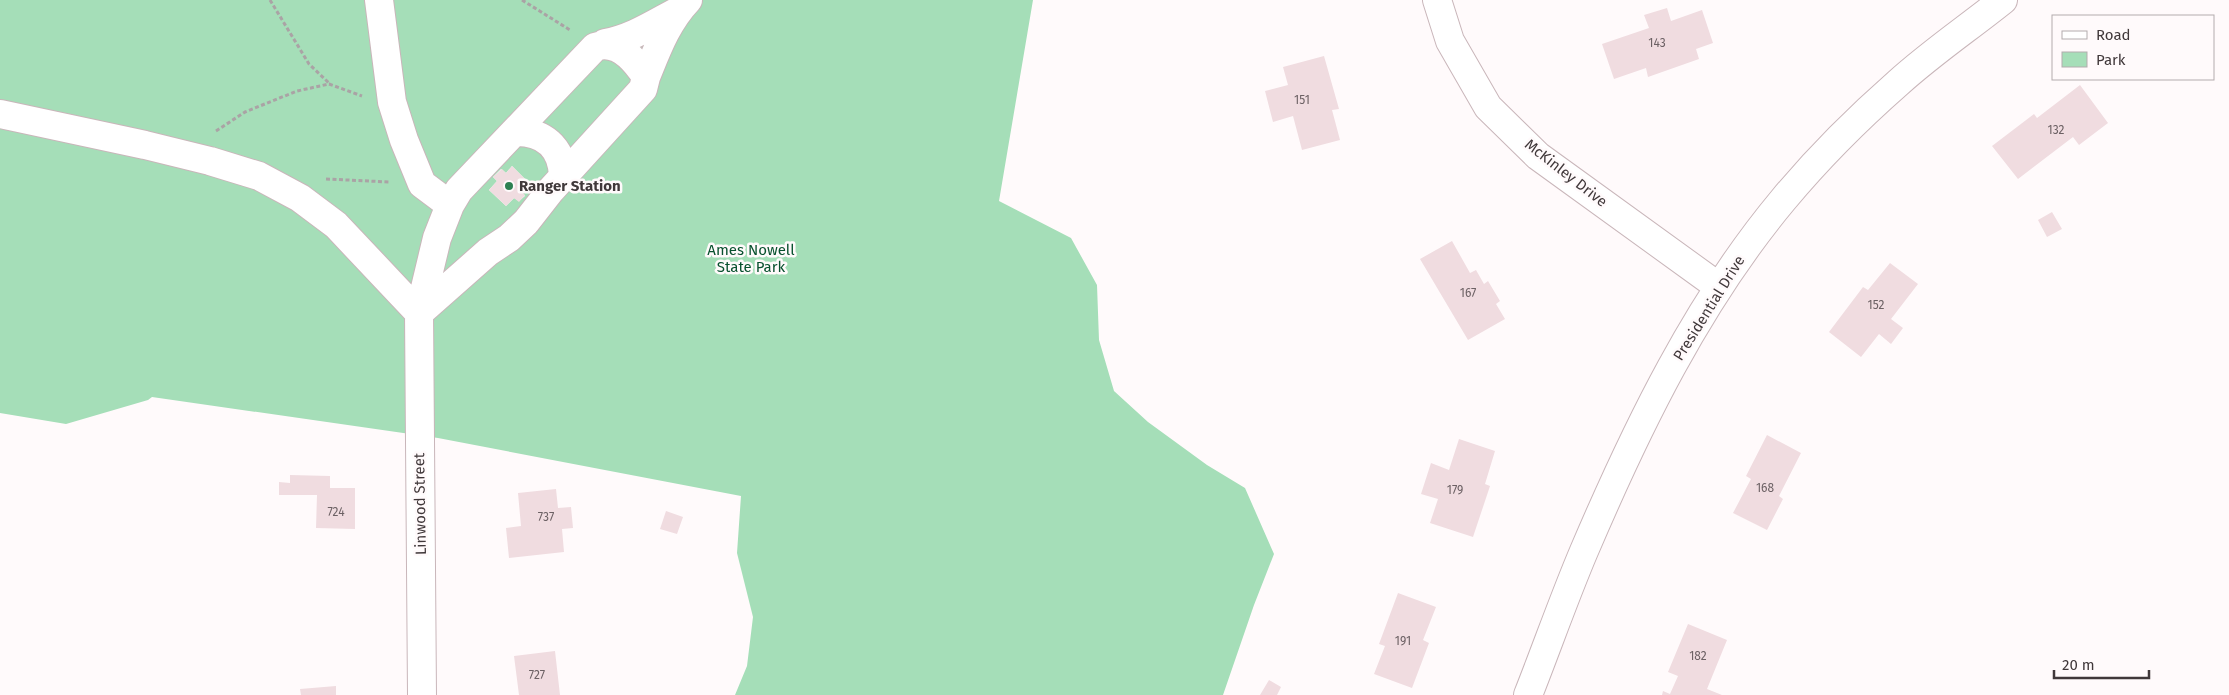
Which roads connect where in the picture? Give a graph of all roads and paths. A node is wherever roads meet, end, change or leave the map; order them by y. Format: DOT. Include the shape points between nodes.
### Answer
graph roads {
  1 [pos="270,0"];
  2 [pos="379,0"];
  3 [pos="522,0"];
  4 [pos="1436,0"];
  5 [pos="2003,0"];
  6 [pos="683,5"];
  7 [pos="600,45"];
  8 [pos="646,77"];
  9 [pos="330,84"];
  10 [pos="392,102"];
  11 [pos="0,114"];
  12 [pos="514,132"];
  13 [pos="177,153"];
  14 [pos="563,176"];
  15 [pos="317,179"];
  16 [pos="422,184"];
  17 [pos="450,205"];
  18 [pos="1719,287"];
  19 [pos="419,313"];
  20 [pos="422,695"];
  21 [pos="1528,695"];
  1 -- 9 [label="path" via="309,64"];
  2 -- 10 [label="street"];
  3 -- 7 [label="path"];
  4 -- 18 [label="street, McKinley Drive" via="1450,41 1488,106 1538,156"];
  5 -- 18 [label="street, Presidential Drive" via="1899,82 1843,135 1783,200"];
  6 -- 7 [label="street" via="632,34"];
  6 -- 8 [label="street" via="660,42"];
  7 -- 8 [label="street" via="616,46 639,66"];
  7 -- 12 [label="street, Linwood Street"];
  8 -- 14 [label="street" via="643,89"];
  9 -- 10 [label="path" via="353,94"];
  9 -- 13 [label="path" via="297,91 245,112"];
  10 -- 16 [label="street"];
  11 -- 13 [label="street"];
  12 -- 14 [label="street" via="529,132 543,138 563,161"];
  12 -- 17 [label="street, Linwood Street" via="459,190"];
  13 -- 19 [label="street" via="259,176 300,198 336,225"];
  14 -- 19 [label="street" via="526,222"];
  15 -- 16 [label="path"];
  16 -- 17 [label="street"];
  17 -- 19 [label="street, Linwood Street" via="437,238"];
  18 -- 21 [label="street, Presidential Drive" via="1667,374 1630,451 1584,551"];
  19 -- 20 [label="street, Linwood Street"];
}
